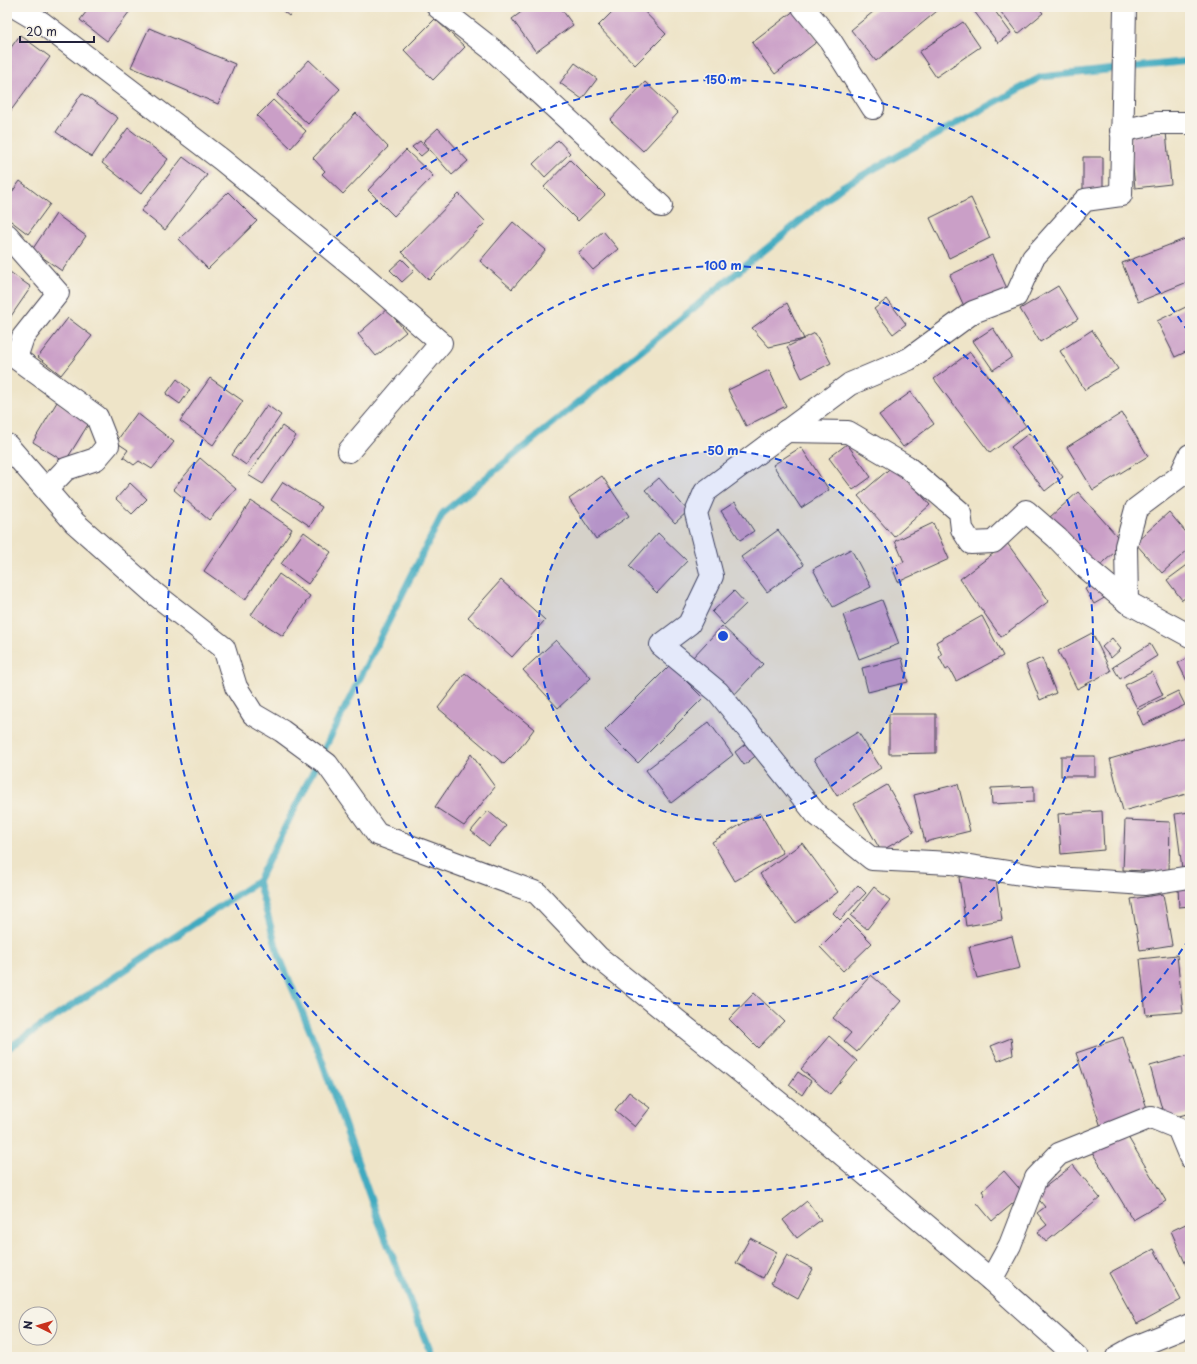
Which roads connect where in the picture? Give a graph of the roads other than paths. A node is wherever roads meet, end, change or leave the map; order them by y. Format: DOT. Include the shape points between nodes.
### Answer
graph roads {
  1 [pos="15,7"];
  2 [pos="438,7"];
  3 [pos="803,7"];
  4 [pos="1124,7"];
  5 [pos="873,108"];
  6 [pos="1190,123"];
  7 [pos="1121,131"];
  8 [pos="661,206"];
  9 [pos="7,235"];
  10 [pos="786,431"];
  11 [pos="7,445"];
  12 [pos="350,452"];
  13 [pos="1190,455"];
  14 [pos="47,490"];
  15 [pos="1127,602"];
  16 [pos="1190,636"];
  17 [pos="1190,877"];
  18 [pos="1190,1157"];
  19 [pos="991,1280"];
  20 [pos="1190,1325"];
  21 [pos="1077,1357"];
  22 [pos="1118,1357"];
  1 -- 12 [label="street" via="42,24 222,160 441,343"];
  2 -- 8 [label="street" via="493,50"];
  3 -- 5 [label="street" via="830,40"];
  4 -- 7 [label="street"];
  6 -- 7 [label="street" via="1157,123"];
  7 -- 10 [label="street" via="1121,195 1085,200 1033,258 1016,296 973,312 908,359 850,384"];
  9 -- 14 [label="street" via="58,293 23,337 16,358 97,417 108,446 96,459 66,469"];
  10 -- 15 [label="street" via="848,432 906,466 960,512 962,529 971,543 993,542 1026,512"];
  10 -- 17 [label="street" via="705,492 696,513 712,576 689,624 661,645 718,692 816,814 872,859 951,863 1040,877 1145,884"];
  11 -- 14 [label="street"];
  13 -- 15 [label="street" via="1180,476 1136,509 1126,546"];
  14 -- 19 [label="street" via="75,523 155,594 224,648 236,687 253,714 327,764 377,834 537,893 598,957 818,1134"];
  15 -- 16 [label="street"];
  18 -- 19 [label="street" via="1178,1128 1151,1117 1058,1154 1036,1178 1010,1245"];
  19 -- 21 [label="street"];
  20 -- 22 [label="street" via="1133,1348"];
}
